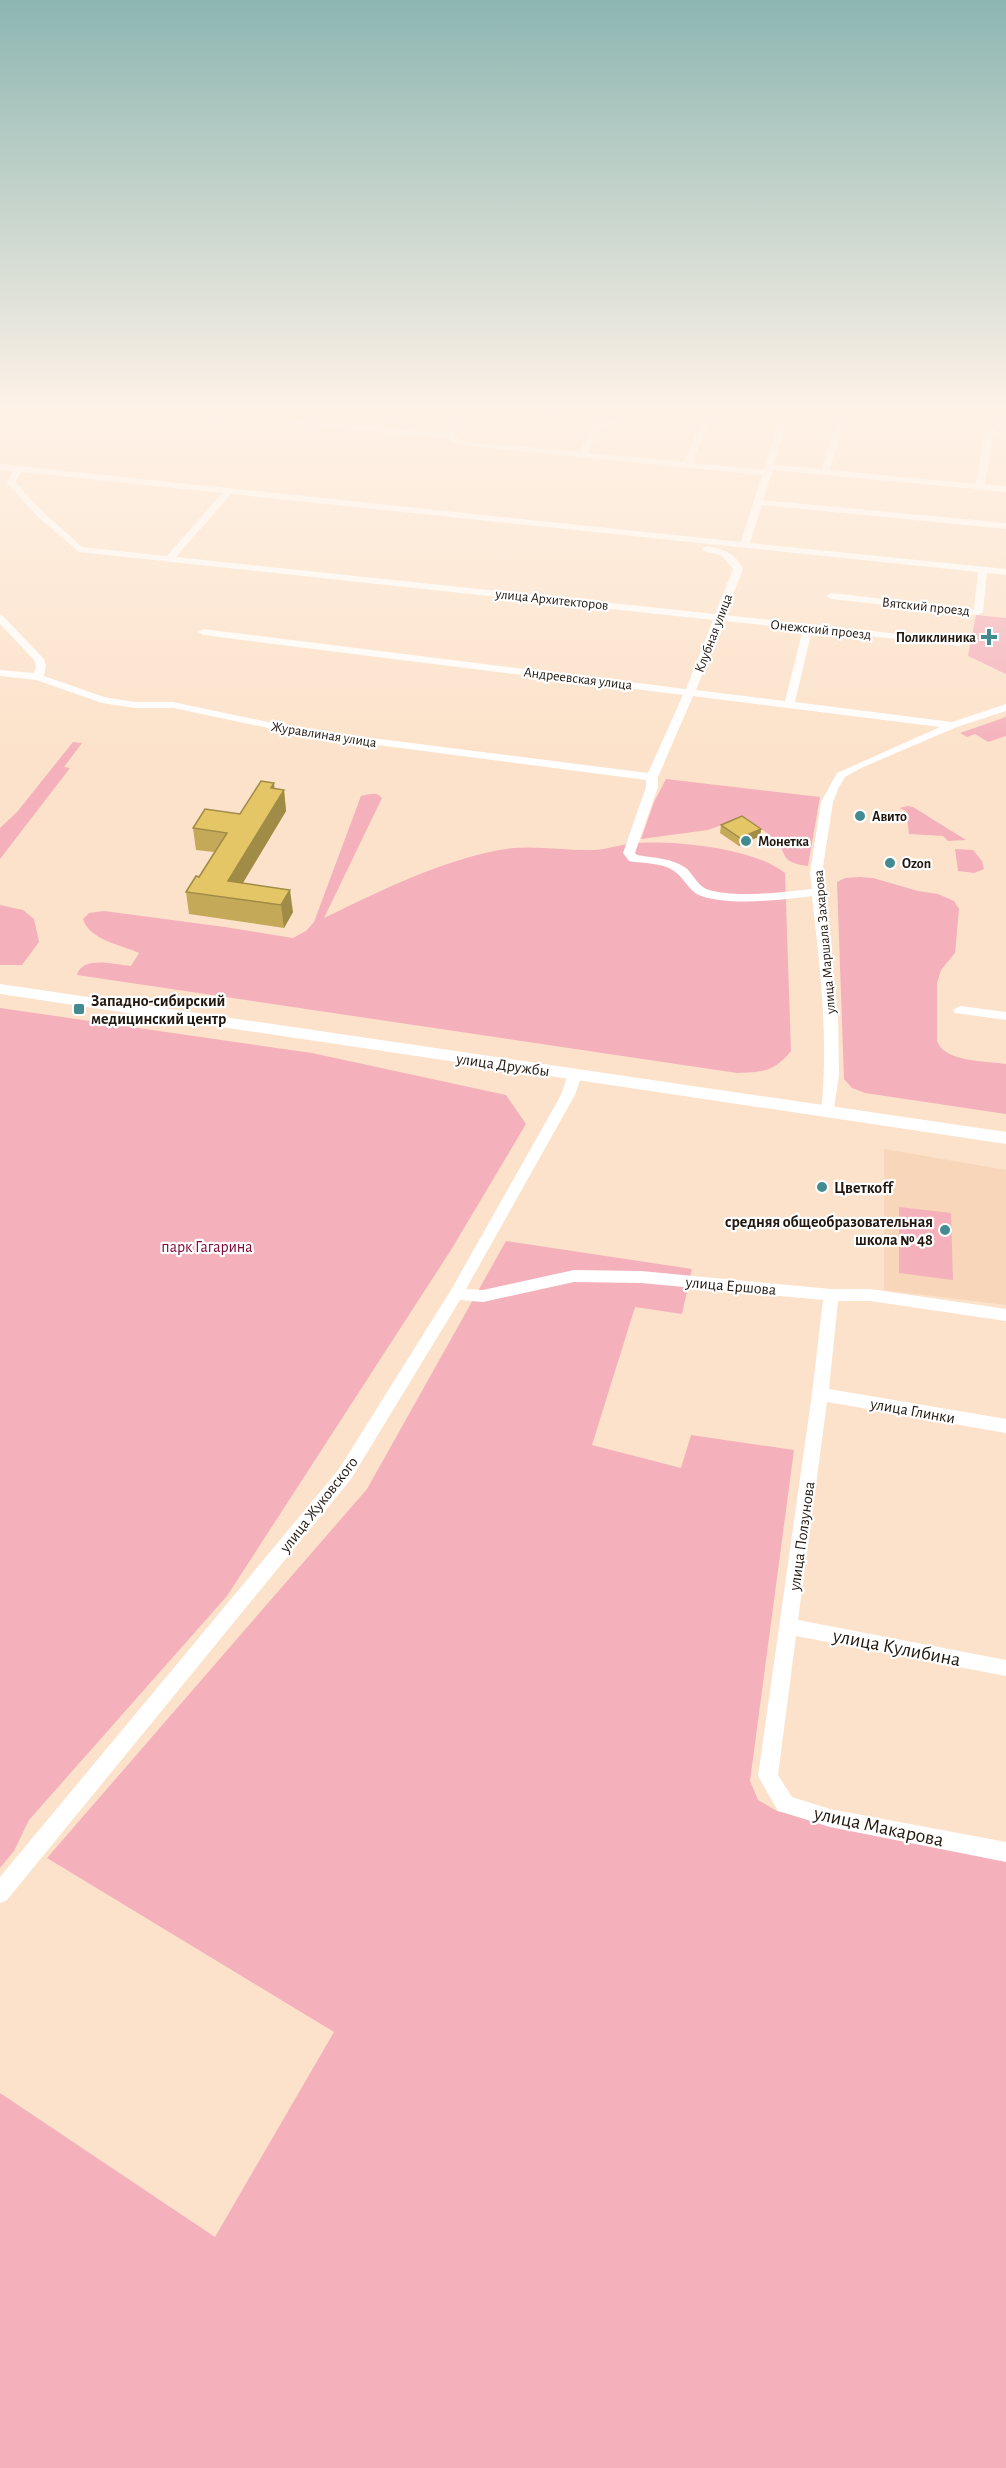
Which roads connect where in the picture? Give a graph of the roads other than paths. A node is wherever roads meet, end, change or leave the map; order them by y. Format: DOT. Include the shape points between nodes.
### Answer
graph roads {
  1 [pos="53,525"];
  2 [pos="199,525"];
  3 [pos="472,525"];
  4 [pos="559,525"];
  5 [pos="751,525"];
  6 [pos="745,545"];
  7 [pos="171,557"];
  8 [pos="983,570"];
  9 [pos="1006,572"];
  10 [pos="831,596"];
  11 [pos="0,618"];
  12 [pos="719,618"];
  13 [pos="808,627"];
  14 [pos="203,632"];
  15 [pos="960,643"];
  16 [pos="0,673"];
  17 [pos="38,677"];
  18 [pos="690,692"];
  19 [pos="789,704"];
  20 [pos="1006,706"];
  21 [pos="953,725"];
  22 [pos="652,777"];
  23 [pos="818,892"];
  24 [pos="0,989"];
  25 [pos="960,1010"];
  26 [pos="1006,1016"];
  27 [pos="575,1074"];
  28 [pos="828,1112"];
  29 [pos="1006,1138"];
  30 [pos="456,1294"];
  31 [pos="831,1295"];
  32 [pos="1006,1315"];
  33 [pos="820,1394"];
  34 [pos="1006,1426"];
  35 [pos="788,1626"];
  36 [pos="1006,1668"];
  37 [pos="768,1776"];
  38 [pos="1006,1852"];
  39 [pos="0,1893"];
  1 -- 7 [label="street, улица Архитекторов" via="79,549"];
  2 -- 7 [label="street"];
  3 -- 12 [label="street, Клубная улица" via="723,552 738,569"];
  4 -- 6 [label="street"];
  5 -- 6 [label="street"];
  6 -- 8 [label="street"];
  7 -- 12 [label="street, улица Архитекторов"];
  8 -- 9 [label="street"];
  8 -- 10 [label="street, Вятский проезд" via="978,612"];
  11 -- 17 [label="street" via="39,660"];
  12 -- 13 [label="street, Онежский проезд"];
  12 -- 18 [label="street, Клубная улица"];
  13 -- 15 [label="street, Онежский проезд"];
  13 -- 19 [label="street"];
  14 -- 18 [label="street, Андреевская улица"];
  16 -- 17 [label="street, Журавлиная улица"];
  17 -- 22 [label="street, Журавлиная улица" via="102,700 173,705 301,732"];
  18 -- 19 [label="street, Андреевская улица"];
  18 -- 22 [label="street, Клубная улица"];
  19 -- 21 [label="street, Андреевская улица"];
  20 -- 21 [label="street, улица Маршала Захарова"];
  21 -- 23 [label="street, улица Маршала Захарова" via="841,776 827,802 816,873"];
  22 -- 23 [label="street, Клубная улица" via="630,847 633,858 673,865 705,893 723,896"];
  23 -- 28 [label="street, улица Маршала Захарова" via="831,1015"];
  24 -- 27 [label="main road, улица Дружбы"];
  25 -- 26 [label="street"];
  27 -- 28 [label="main road, улица Дружбы"];
  27 -- 30 [label="street, улица Жуковского" via="568,1095"];
  28 -- 29 [label="main road, улица Дружбы"];
  30 -- 31 [label="street, улица Ершова" via="483,1296 574,1276 641,1277"];
  30 -- 39 [label="street, улица Жуковского" via="345,1474"];
  31 -- 32 [label="street, улица Ершова" via="870,1295"];
  31 -- 33 [label="street, улица Ползунова"];
  33 -- 34 [label="street, улица Глинки"];
  33 -- 35 [label="street, улица Ползунова"];
  35 -- 36 [label="street, улица Кулибина"];
  35 -- 37 [label="street, улица Ползунова"];
  37 -- 38 [label="street, улица Макарова" via="785,1804 830,1818"];
}
